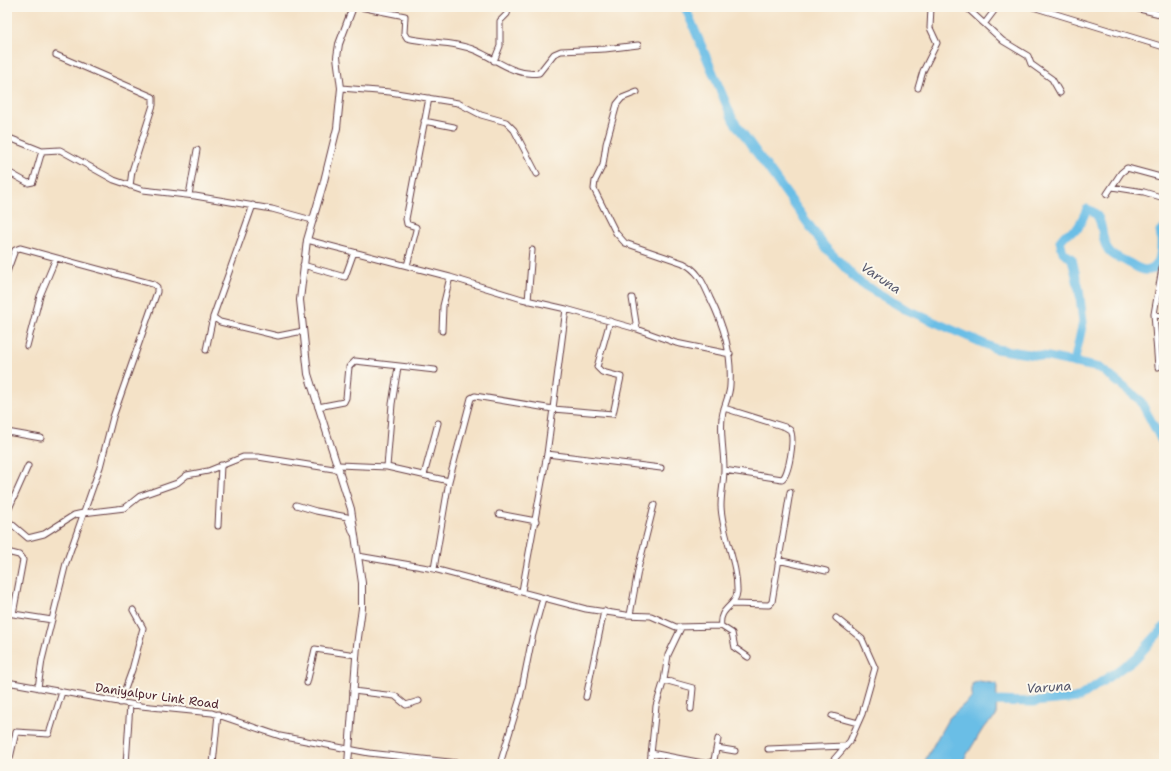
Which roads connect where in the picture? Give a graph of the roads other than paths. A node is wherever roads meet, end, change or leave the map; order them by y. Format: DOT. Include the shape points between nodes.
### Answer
graph roads {
  1 [pos="353,7"];
  2 [pos="360,7"];
  3 [pos="509,7"];
  4 [pos="931,7"];
  5 [pos="966,7"];
  6 [pos="997,7"];
  7 [pos="1033,7"];
  8 [pos="1131,7"];
  9 [pos="1164,15"];
  10 [pos="985,23"];
  11 [pos="638,45"];
  12 [pos="1164,47"];
  13 [pos="56,56"];
  14 [pos="494,61"];
  15 [pos="341,88"];
  16 [pos="918,88"];
  17 [pos="638,92"];
  18 [pos="1060,93"];
  19 [pos="429,98"];
  20 [pos="424,121"];
  21 [pos="454,127"];
  22 [pos="7,137"];
  23 [pos="197,150"];
  24 [pos="42,151"];
  25 [pos="10,173"];
  26 [pos="537,174"];
  27 [pos="1164,178"];
  28 [pos="130,186"];
  29 [pos="1112,187"];
  30 [pos="1107,194"];
  31 [pos="189,195"];
  32 [pos="1164,198"];
  33 [pos="253,206"];
  34 [pos="312,220"];
  35 [pos="307,240"];
  36 [pos="532,250"];
  37 [pos="354,252"];
  38 [pos="1164,256"];
  39 [pos="56,258"];
  40 [pos="303,265"];
  41 [pos="407,266"];
  42 [pos="7,272"];
  43 [pos="450,277"];
  44 [pos="1162,278"];
  45 [pos="632,298"];
  46 [pos="528,300"];
  47 [pos="566,309"];
  48 [pos="1154,314"];
  49 [pos="213,317"];
  50 [pos="1164,317"];
  51 [pos="610,321"];
  52 [pos="637,329"];
  53 [pos="302,331"];
  54 [pos="442,331"];
  55 [pos="27,346"];
  56 [pos="206,350"];
  57 [pos="730,354"];
  58 [pos="398,367"];
  59 [pos="1158,367"];
  60 [pos="436,370"];
  61 [pos="318,407"];
  62 [pos="724,408"];
  63 [pos="553,409"];
  64 [pos="438,423"];
  65 [pos="7,432"];
  66 [pos="41,438"];
  67 [pos="547,454"];
  68 [pos="28,466"];
  69 [pos="221,466"];
  70 [pos="339,467"];
  71 [pos="387,467"];
  72 [pos="661,468"];
  73 [pos="724,470"];
  74 [pos="424,476"];
  75 [pos="449,481"];
  76 [pos="790,492"];
  77 [pos="296,505"];
  78 [pos="654,505"];
  79 [pos="7,513"];
  80 [pos="499,514"];
  81 [pos="82,516"];
  82 [pos="7,520"];
  83 [pos="536,521"];
  84 [pos="218,526"];
  85 [pos="356,537"];
  86 [pos="7,552"];
  87 [pos="358,556"];
  88 [pos="778,560"];
  89 [pos="434,569"];
  90 [pos="826,571"];
  91 [pos="522,591"];
  92 [pos="543,598"];
  93 [pos="732,604"];
  94 [pos="133,610"];
  95 [pos="604,611"];
  96 [pos="7,613"];
  97 [pos="13,614"];
  98 [pos="630,615"];
  99 [pos="836,618"];
  100 [pos="52,620"];
  101 [pos="721,626"];
  102 [pos="681,628"];
  103 [pos="356,655"];
  104 [pos="748,657"];
  105 [pos="664,680"];
  106 [pos="7,682"];
  107 [pos="307,683"];
  108 [pos="38,688"];
  109 [pos="353,691"];
  110 [pos="62,692"];
  111 [pos="586,697"];
  112 [pos="419,701"];
  113 [pos="120,702"];
  114 [pos="130,704"];
  115 [pos="691,709"];
  116 [pos="218,714"];
  117 [pos="832,716"];
  118 [pos="858,723"];
  119 [pos="718,739"];
  120 [pos="847,746"];
  121 [pos="9,748"];
  122 [pos="717,748"];
  123 [pos="349,749"];
  124 [pos="768,750"];
  125 [pos="735,751"];
  126 [pos="651,753"];
  127 [pos="10,758"];
  128 [pos="414,758"];
  129 [pos="432,762"];
  130 [pos="126,764"];
  131 [pos="212,764"];
  132 [pos="348,764"];
  133 [pos="413,764"];
  134 [pos="467,764"];
  135 [pos="500,764"];
  136 [pos="650,764"];
  137 [pos="830,764"];
  1 -- 15 [label="street" via="339,44 337,57"];
  2 -- 14 [label="street" via="405,16 404,33 407,38 444,42 470,49"];
  3 -- 14 [label="street" via="507,14 500,21 500,46"];
  4 -- 16 [label="street" via="930,28 937,43 923,71"];
  5 -- 10 [label="street"];
  6 -- 10 [label="street"];
  7 -- 12 [label="street"];
  8 -- 9 [label="street"];
  10 -- 18 [label="street" via="1003,41 1028,56 1031,64 1052,79"];
  11 -- 14 [label="street" via="561,51 554,54 542,71 537,73 514,70"];
  13 -- 28 [label="street" via="153,97 153,105 132,171"];
  15 -- 19 [label="street"];
  15 -- 34 [label="street" via="337,128"];
  17 -- 57 [label="street" via="622,98 617,104 603,165 594,189 616,233 625,243 683,263 699,274 721,320"];
  19 -- 20 [label="street"];
  19 -- 26 [label="street" via="464,105 481,115 506,122 514,130"];
  20 -- 21 [label="street"];
  20 -- 41 [label="street" via="406,219 407,224 416,227"];
  22 -- 24 [label="street"];
  23 -- 31 [label="street"];
  24 -- 25 [label="street" via="33,182 28,183"];
  24 -- 28 [label="street" via="60,150"];
  27 -- 29 [label="street" via="1127,168"];
  28 -- 31 [label="street"];
  29 -- 30 [label="street"];
  29 -- 32 [label="street"];
  31 -- 33 [label="street"];
  33 -- 34 [label="street"];
  33 -- 49 [label="street"];
  34 -- 35 [label="street"];
  35 -- 37 [label="street"];
  35 -- 40 [label="street"];
  36 -- 46 [label="street"];
  37 -- 40 [label="street" via="345,277"];
  37 -- 41 [label="street"];
  38 -- 44 [label="street"];
  39 -- 42 [label="street" via="17,249"];
  39 -- 55 [label="street" via="40,296"];
  39 -- 81 [label="street" via="153,284 157,292 113,417 100,467"];
  40 -- 53 [label="street" via="300,300"];
  41 -- 43 [label="street"];
  43 -- 46 [label="street"];
  43 -- 54 [label="street" via="442,306"];
  44 -- 48 [label="street"];
  45 -- 52 [label="street"];
  46 -- 47 [label="street"];
  47 -- 51 [label="street"];
  47 -- 63 [label="street"];
  48 -- 50 [label="street"];
  48 -- 59 [label="street"];
  49 -- 53 [label="street" via="220,322 278,336"];
  49 -- 56 [label="street"];
  51 -- 52 [label="street"];
  51 -- 63 [label="street" via="597,368 621,377 615,412 611,414"];
  52 -- 57 [label="street" via="676,343"];
  53 -- 61 [label="street" via="308,374"];
  57 -- 62 [label="street" via="730,388"];
  58 -- 60 [label="street"];
  58 -- 61 [label="street" via="355,361 351,363 344,402"];
  58 -- 71 [label="street"];
  61 -- 70 [label="street"];
  62 -- 73 [label="street"];
  62 -- 73 [label="street" via="785,427 790,430 793,439 787,473 782,479"];
  63 -- 67 [label="street"];
  63 -- 75 [label="street" via="473,396"];
  64 -- 74 [label="street"];
  65 -- 66 [label="street"];
  67 -- 72 [label="street"];
  67 -- 83 [label="street"];
  68 -- 79 [label="street"];
  69 -- 70 [label="street" via="235,459 251,456"];
  69 -- 81 [label="street" via="187,475 177,483 143,495 125,508"];
  69 -- 84 [label="street"];
  70 -- 71 [label="street"];
  70 -- 85 [label="street"];
  71 -- 74 [label="street"];
  73 -- 93 [label="street" via="722,513 737,587 736,598"];
  74 -- 75 [label="street"];
  75 -- 89 [label="street"];
  76 -- 88 [label="street"];
  77 -- 85 [label="street" via="347,517"];
  78 -- 98 [label="street"];
  80 -- 83 [label="street"];
  81 -- 82 [label="street" via="71,517 44,534 30,538"];
  81 -- 100 [label="street" via="66,563"];
  83 -- 91 [label="street"];
  85 -- 87 [label="street"];
  86 -- 97 [label="street" via="19,555 22,560"];
  87 -- 89 [label="street"];
  87 -- 103 [label="street" via="363,596"];
  88 -- 90 [label="street"];
  88 -- 93 [label="street" via="770,604"];
  89 -- 91 [label="street"];
  91 -- 92 [label="street"];
  92 -- 95 [label="street"];
  92 -- 135 [label="street" via="520,698"];
  93 -- 101 [label="street" via="724,611"];
  94 -- 113 [label="street" via="142,628 132,670"];
  95 -- 98 [label="street"];
  95 -- 111 [label="street"];
  96 -- 97 [label="street"];
  97 -- 100 [label="street"];
  98 -- 102 [label="street" via="651,616"];
  99 -- 118 [label="street" via="862,639 875,668"];
  100 -- 108 [label="street"];
  101 -- 102 [label="street"];
  101 -- 104 [label="street" via="732,633 735,648"];
  102 -- 105 [label="street" via="668,655"];
  103 -- 107 [label="street" via="315,649"];
  103 -- 109 [label="street"];
  105 -- 115 [label="street" via="693,688"];
  105 -- 126 [label="street" via="653,721"];
  106 -- 108 [label="street, Daniyalpur Link Road"];
  108 -- 110 [label="street, Daniyalpur Link Road"];
  109 -- 112 [label="street" via="395,696 406,705"];
  109 -- 123 [label="street"];
  110 -- 113 [label="street, Daniyalpur Link Road"];
  110 -- 121 [label="street" via="49,734 16,732"];
  113 -- 114 [label="street, Daniyalpur Link Road"];
  114 -- 116 [label="street, Daniyalpur Link Road"];
  114 -- 130 [label="street"];
  116 -- 123 [label="street, Daniyalpur Link Road" via="280,736"];
  116 -- 131 [label="street"];
  117 -- 118 [label="street"];
  118 -- 120 [label="street"];
  119 -- 122 [label="street"];
  120 -- 124 [label="street"];
  120 -- 137 [label="street"];
  121 -- 127 [label="street"];
  122 -- 125 [label="street"];
  122 -- 126 [label="street" via="714,760 708,764"];
  123 -- 128 [label="street, Daniyalpur Link Road"];
  123 -- 132 [label="street"];
  126 -- 136 [label="street"];
  128 -- 129 [label="street, Daniyalpur Link Road"];
  128 -- 133 [label="street"];
  129 -- 134 [label="street, Daniyalpur Link Road"];
}
